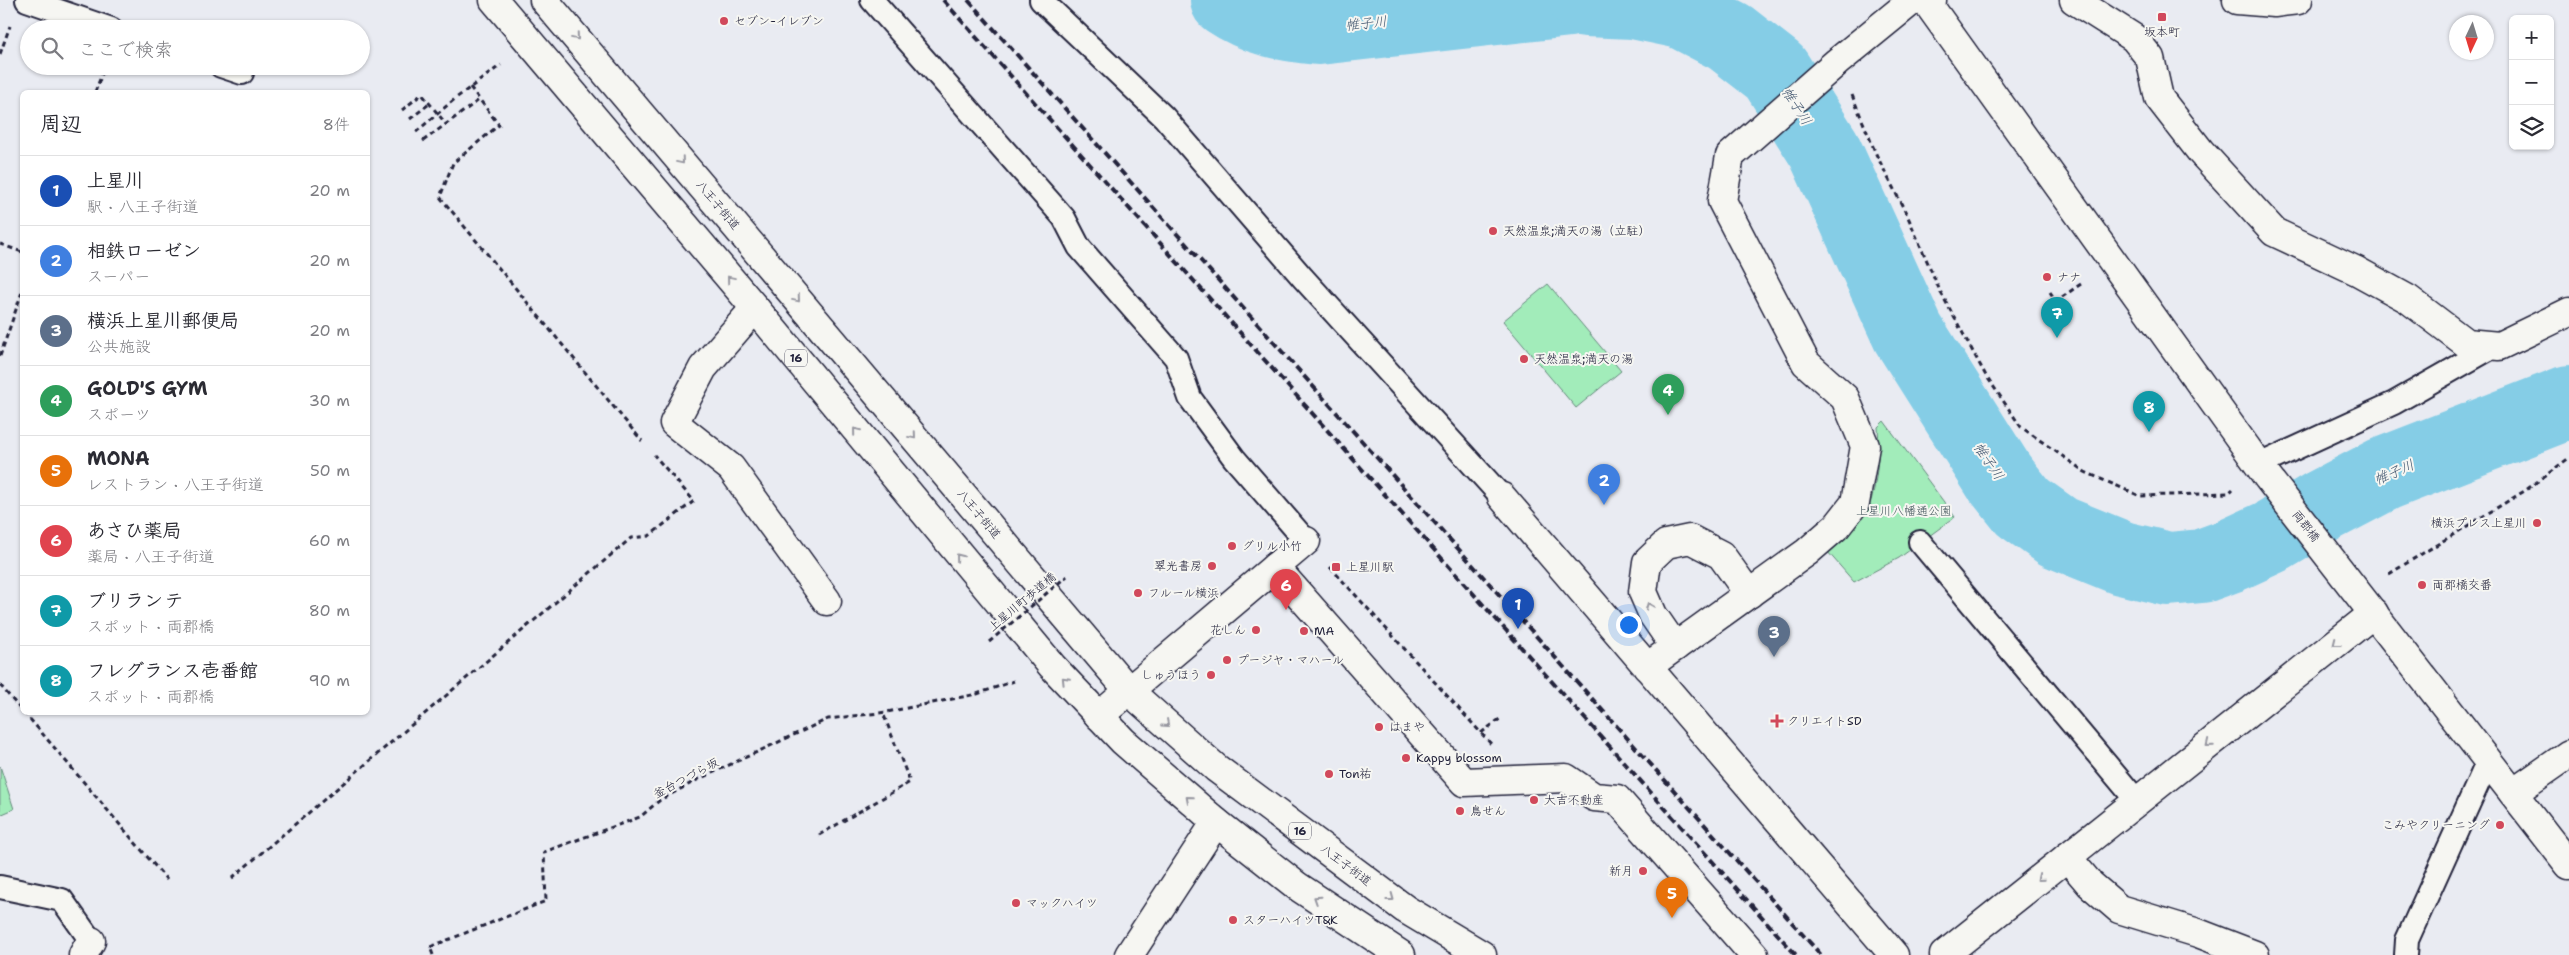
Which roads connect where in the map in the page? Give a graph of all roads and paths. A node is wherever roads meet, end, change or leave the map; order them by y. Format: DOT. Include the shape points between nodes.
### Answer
graph roads {
  1 [pos="27,0"];
  2 [pos="494,0"];
  3 [pos="544,0"];
  4 [pos="872,0"];
  5 [pos="1041,0"];
  6 [pos="1913,0"];
  7 [pos="1932,0"];
  8 [pos="2074,0"];
  9 [pos="2237,0"];
  10 [pos="2298,0"];
  11 [pos="85,20"];
  12 [pos="1837,62"];
  13 [pos="501,65"];
  14 [pos="102,75"];
  15 [pos="470,87"];
  16 [pos="97,90"];
  17 [pos="479,100"];
  18 [pos="429,104"];
  19 [pos="402,110"];
  20 [pos="438,114"];
  21 [pos="410,119"];
  22 [pos="446,124"];
  23 [pos="416,132"];
  24 [pos="423,141"];
  25 [pos="0,244"];
  26 [pos="20,251"];
  27 [pos="2079,285"];
  28 [pos="2050,292"];
  29 [pos="20,298"];
  30 [pos="755,308"];
  31 [pos="2569,312"];
  32 [pos="2496,345"];
  33 [pos="0,356"];
  34 [pos="647,447"];
  35 [pos="653,454"];
  36 [pos="2569,458"];
  37 [pos="2263,471"];
  38 [pos="1502,497"];
  39 [pos="1306,540"];
  40 [pos="1920,542"];
  41 [pos="1275,567"];
  42 [pos="1067,576"];
  43 [pos="2359,593"];
  44 [pos="1748,594"];
  45 [pos="827,602"];
  46 [pos="989,642"];
  47 [pos="1675,647"];
  48 [pos="1647,667"];
  49 [pos="1014,681"];
  50 [pos="0,685"];
  51 [pos="1129,691"];
  52 [pos="20,708"];
  53 [pos="883,713"];
  54 [pos="26,715"];
  55 [pos="1098,716"];
  56 [pos="1501,718"];
  57 [pos="1481,734"];
  58 [pos="2569,754"];
  59 [pos="2488,761"];
  60 [pos="1523,779"];
  61 [pos="2513,793"];
  62 [pos="2137,801"];
  63 [pos="1216,822"];
  64 [pos="819,835"];
  65 [pos="2067,857"];
  66 [pos="2569,865"];
  67 [pos="232,878"];
  68 [pos="167,880"];
  69 [pos="0,887"];
  70 [pos="87,948"];
  71 [pos="432,955"];
  72 [pos="1129,955"];
  73 [pos="1401,955"];
  74 [pos="1482,955"];
  75 [pos="1754,955"];
  76 [pos="1894,955"];
  77 [pos="1944,955"];
  78 [pos="2255,955"];
  79 [pos="2406,955"];
  1 -- 11 [label="lane"];
  30 -- 2 [label="main road, 16, one-way"];
  3 -- 51 [label="main road, 八王子街道 / 16, one-way"];
  4 -- 39 [label="lane" via="1064,218 1079,247 1176,358 1190,398 1234,458"];
  5 -- 38 [label="lane" via="1164,117 1303,278"];
  6 -- 12 [label="main road"];
  7 -- 37 [label="main road, 両郡橋" via="1931,8"];
  8 -- 32 [label="main road" via="2134,38 2150,58 2159,98 2201,152 2274,232 2357,271 2408,300 2466,343"];
  9 -- 10 [label="main road" via="2274,3"];
  12 -- 37 [label="path" via="1940,291 1985,374 2020,427 2085,472 2140,496 2229,493"];
  12 -- 44 [label="main road" via="1730,156 1722,201 1806,363 1844,398 1865,446 1855,503 1837,526"];
  13 -- 15 [label="path"];
  14 -- 16 [label="path"];
  15 -- 17 [label="path"];
  15 -- 20 [label="path"];
  17 -- 22 [label="path"];
  17 -- 34 [label="path" via="499,125 453,164 440,197"];
  18 -- 19 [label="path" via="422,94"];
  18 -- 20 [label="path"];
  18 -- 21 [label="path"];
  20 -- 22 [label="path"];
  20 -- 23 [label="path"];
  22 -- 24 [label="path"];
  25 -- 26 [label="path"];
  27 -- 28 [label="path" via="2056,301"];
  29 -- 33 [label="path"];
  30 -- 45 [label="main road" via="703,368 674,423 731,468"];
  55 -- 30 [label="main road, 16, one-way" via="968,568"];
  31 -- 32 [label="main road"];
  32 -- 37 [label="lane"];
  35 -- 67 [label="path" via="694,501 649,536 631,538"];
  36 -- 43 [label="path" via="2526,490"];
  37 -- 43 [label="main road, 両郡橋"];
  38 -- 48 [label="main road"];
  39 -- 41 [label="main road"];
  39 -- 57 [label="path"];
  40 -- 62 [label="lane"];
  41 -- 51 [label="main road"];
  41 -- 60 [label="main road" via="1464,782"];
  42 -- 46 [label="path, 上星川町歩道橋, bridge"];
  43 -- 59 [label="main road, 両郡橋"];
  43 -- 62 [label="main road, one-way"];
  44 -- 47 [label="main road"];
  47 -- 44 [label="main road, one-way" via="1653,616 1644,592 1647,562 1666,544 1690,539 1721,554"];
  47 -- 48 [label="main road"];
  48 -- 76 [label="main road"];
  49 -- 53 [label="path, 釜台つづら坂" via="977,694"];
  50 -- 52 [label="path"];
  51 -- 55 [label="main road"];
  51 -- 74 [label="main road, 八王子街道 / 16, one-way" via="1216,768 1405,909"];
  53 -- 64 [label="path" via="910,782"];
  53 -- 71 [label="path, 釜台つづら坂" via="828,719 700,779 660,800 640,817 544,852 546,901 430,947"];
  54 -- 68 [label="path"];
  63 -- 55 [label="main road, 16, one-way"];
  56 -- 57 [label="path"];
  57 -- 60 [label="path"];
  58 -- 61 [label="main road"];
  59 -- 61 [label="main road, 両郡橋"];
  59 -- 79 [label="lane" via="2407,940"];
  60 -- 75 [label="main road" via="1566,778 1594,797 1617,799"];
  61 -- 66 [label="main road, 両郡橋"];
  62 -- 65 [label="main road"];
  63 -- 72 [label="main road"];
  73 -- 63 [label="main road, 16, one-way" via="1296,886"];
  65 -- 77 [label="main road, one-way"];
  65 -- 78 [label="main road" via="2119,910"];
  69 -- 70 [label="lane" via="62,900"];
}
